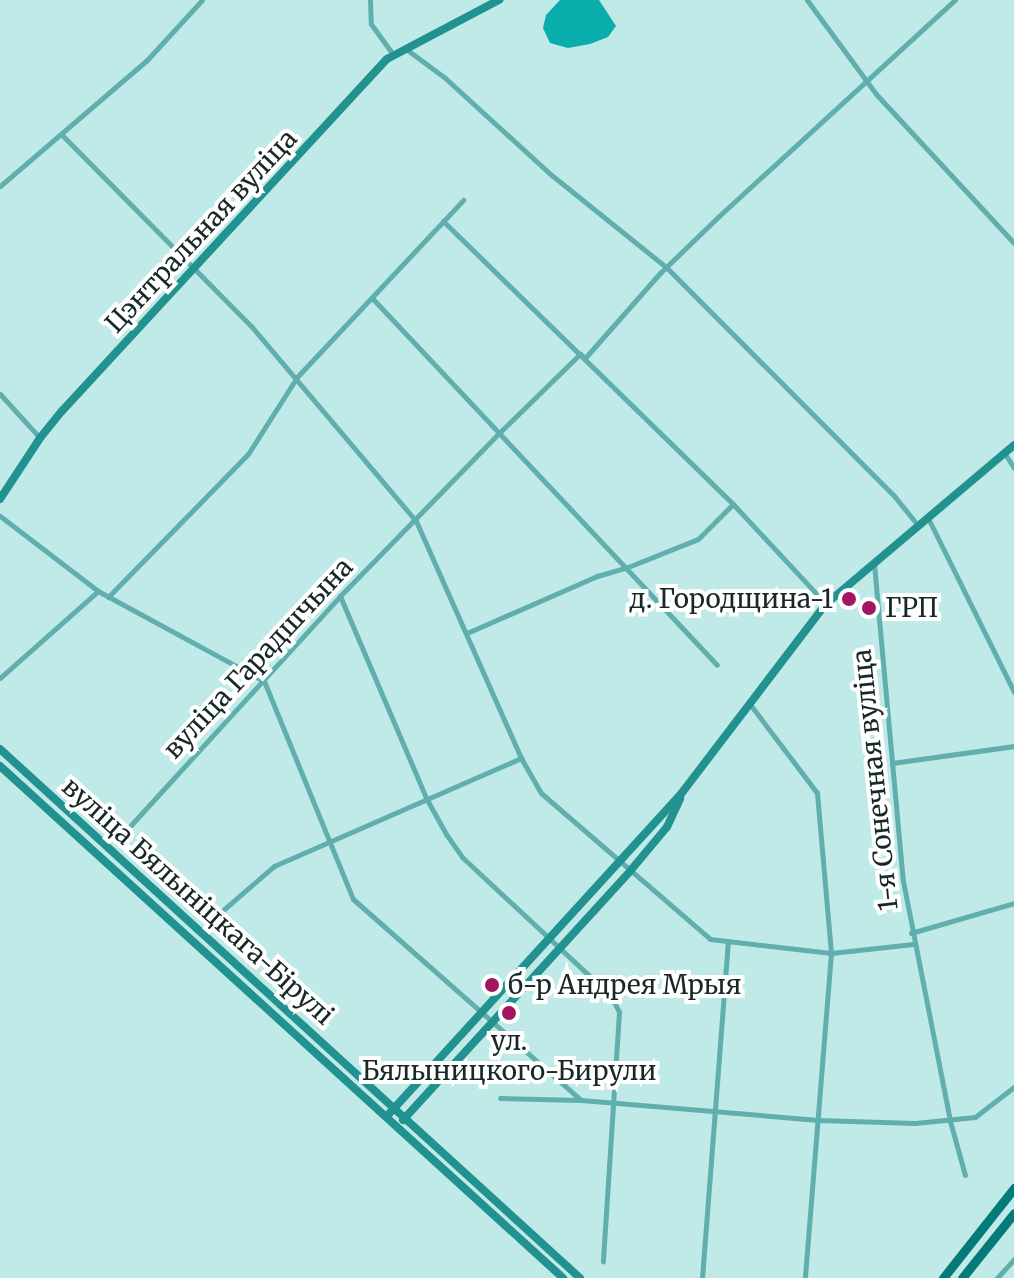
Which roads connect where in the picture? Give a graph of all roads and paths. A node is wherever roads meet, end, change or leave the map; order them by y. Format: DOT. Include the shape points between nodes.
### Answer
graph roads {
  1 [pos="202,0"];
  2 [pos="370,0"];
  3 [pos="499,0"];
  4 [pos="807,0"];
  5 [pos="955,0"];
  6 [pos="406,49"];
  7 [pos="393,54"];
  8 [pos="865,81"];
  9 [pos="62,135"];
  10 [pos="0,186"];
  11 [pos="463,200"];
  12 [pos="443,221"];
  13 [pos="1014,243"];
  14 [pos="667,268"];
  15 [pos="192,270"];
  16 [pos="373,299"];
  17 [pos="582,356"];
  18 [pos="297,377"];
  19 [pos="0,394"];
  20 [pos="500,432"];
  21 [pos="40,438"];
  22 [pos="1014,445"];
  23 [pos="1005,454"];
  24 [pos="1014,468"];
  25 [pos="0,499"];
  26 [pos="733,504"];
  27 [pos="0,516"];
  28 [pos="927,517"];
  29 [pos="416,521"];
  30 [pos="917,524"];
  31 [pos="874,563"];
  32 [pos="628,567"];
  33 [pos="98,591"];
  34 [pos="340,596"];
  35 [pos="108,597"];
  36 [pos="826,604"];
  37 [pos="467,633"];
  38 [pos="717,665"];
  39 [pos="0,678"];
  40 [pos="264,681"];
  41 [pos="1014,692"];
  42 [pos="749,702"];
  43 [pos="1014,746"];
  44 [pos="0,749"];
  45 [pos="521,758"];
  46 [pos="892,763"];
  47 [pos="0,766"];
  48 [pos="681,794"];
  49 [pos="426,798"];
  50 [pos="131,825"];
  51 [pos="327,840"];
  52 [pos="622,862"];
  53 [pos="631,870"];
  54 [pos="1014,903"];
  55 [pos="222,911"];
  56 [pos="911,933"];
  57 [pos="552,937"];
  58 [pos="728,943"];
  59 [pos="914,944"];
  60 [pos="561,946"];
  61 [pos="831,953"];
  62 [pos="484,1013"];
  63 [pos="492,1021"];
  64 [pos="1014,1087"];
  65 [pos="500,1098"];
  66 [pos="581,1100"];
  67 [pos="615,1102"];
  68 [pos="395,1108"];
  69 [pos="715,1111"];
  70 [pos="387,1116"];
  71 [pos="405,1118"];
  72 [pos="818,1120"];
  73 [pos="950,1121"];
  74 [pos="397,1126"];
  75 [pos="965,1175"];
  76 [pos="1014,1188"];
  77 [pos="1014,1213"];
  78 [pos="1014,1259"];
  79 [pos="603,1261"];
  80 [pos="563,1278"];
  81 [pos="580,1278"];
  82 [pos="702,1278"];
  83 [pos="805,1278"];
  84 [pos="943,1278"];
  85 [pos="962,1278"];
  86 [pos="997,1278"];
  1 -- 9 [label="street" via="162,46"];
  2 -- 7 [label="street" via="371,24"];
  3 -- 6 [label="main road, Цэнтральная вуліца"];
  4 -- 8 [label="street"];
  5 -- 8 [label="street"];
  6 -- 7 [label="main road, Цэнтральная вуліца"];
  6 -- 14 [label="street"];
  7 -- 15 [label="main road, Цэнтральная вуліца"];
  8 -- 13 [label="street"];
  8 -- 14 [label="street"];
  9 -- 10 [label="street"];
  9 -- 15 [label="street"];
  11 -- 12 [label="street"];
  12 -- 16 [label="street"];
  12 -- 17 [label="street"];
  14 -- 17 [label="street"];
  14 -- 30 [label="street"];
  15 -- 18 [label="street"];
  15 -- 21 [label="main road, Цэнтральная вуліца"];
  16 -- 18 [label="street"];
  16 -- 20 [label="street"];
  17 -- 20 [label="street"];
  17 -- 26 [label="street"];
  18 -- 29 [label="street"];
  18 -- 35 [label="street" via="248,454"];
  19 -- 21 [label="street"];
  20 -- 29 [label="street"];
  20 -- 32 [label="street"];
  21 -- 25 [label="main road, Цэнтральная вуліца"];
  22 -- 23 [label="main road"];
  23 -- 24 [label="street"];
  23 -- 28 [label="main road"];
  26 -- 32 [label="street" via="698,539"];
  26 -- 36 [label="street"];
  27 -- 33 [label="street"];
  28 -- 30 [label="main road"];
  28 -- 41 [label="street"];
  29 -- 34 [label="street, вуліца Гарадшчына"];
  29 -- 37 [label="street"];
  30 -- 31 [label="main road"];
  31 -- 36 [label="main road"];
  31 -- 46 [label="street, 1-я Сонечная вуліца"];
  32 -- 37 [label="street"];
  32 -- 38 [label="street"];
  33 -- 35 [label="street"];
  33 -- 39 [label="street"];
  34 -- 40 [label="street, вуліца Гарадшчына"];
  34 -- 49 [label="street"];
  35 -- 40 [label="street"];
  36 -- 42 [label="main road"];
  37 -- 45 [label="street"];
  40 -- 50 [label="street, вуліца Гарадшчына"];
  40 -- 51 [label="street"];
  42 -- 48 [label="main road"];
  42 -- 61 [label="street" via="817,793"];
  43 -- 46 [label="street"];
  44 -- 68 [label="main road, вуліца Бялыніцкага-Бірулі"];
  45 -- 49 [label="street"];
  45 -- 52 [label="street" via="541,793"];
  46 -- 56 [label="street, 1-я Сонечная вуліца"];
  47 -- 70 [label="main road, вуліца Бялыніцкага-Бірулі"];
  48 -- 52 [label="main road"];
  48 -- 53 [label="main road" via="667,827"];
  49 -- 51 [label="street"];
  49 -- 57 [label="street" via="462,857"];
  51 -- 55 [label="street" via="274,866"];
  51 -- 62 [label="street" via="353,899"];
  52 -- 53 [label="street"];
  52 -- 57 [label="main road"];
  53 -- 58 [label="street" via="696,929"];
  53 -- 60 [label="main road"];
  54 -- 56 [label="street"];
  56 -- 59 [label="street, 1-я Сонечная вуліца"];
  57 -- 60 [label="street"];
  57 -- 62 [label="main road"];
  58 -- 61 [label="street"];
  58 -- 69 [label="street"];
  59 -- 61 [label="street"];
  59 -- 73 [label="street, 1-я Сонечная вуліца"];
  60 -- 63 [label="main road"];
  60 -- 67 [label="street" via="611,996 619,1012"];
  61 -- 72 [label="street"];
  62 -- 63 [label="street"];
  62 -- 68 [label="main road"];
  63 -- 66 [label="street"];
  63 -- 71 [label="main road"];
  64 -- 73 [label="street" via="975,1117"];
  65 -- 66 [label="street"];
  66 -- 67 [label="street"];
  67 -- 69 [label="street"];
  67 -- 79 [label="street"];
  68 -- 70 [label="main road"];
  68 -- 71 [label="main road, вуліца Бялыніцкага-Бірулі"];
  69 -- 72 [label="street"];
  69 -- 82 [label="street"];
  70 -- 74 [label="main road, вуліца Бялыніцкага-Бірулі"];
  71 -- 74 [label="main road"];
  71 -- 81 [label="main road, вуліца Бялыніцкага-Бірулі"];
  72 -- 73 [label="street"];
  72 -- 83 [label="street"];
  73 -- 75 [label="street, 1-я Сонечная вуліца"];
  74 -- 80 [label="main road, вуліца Бялыніцкага-Бірулі"];
  76 -- 84 [label="main road"];
  77 -- 85 [label="main road"];
  78 -- 86 [label="street"];
}
